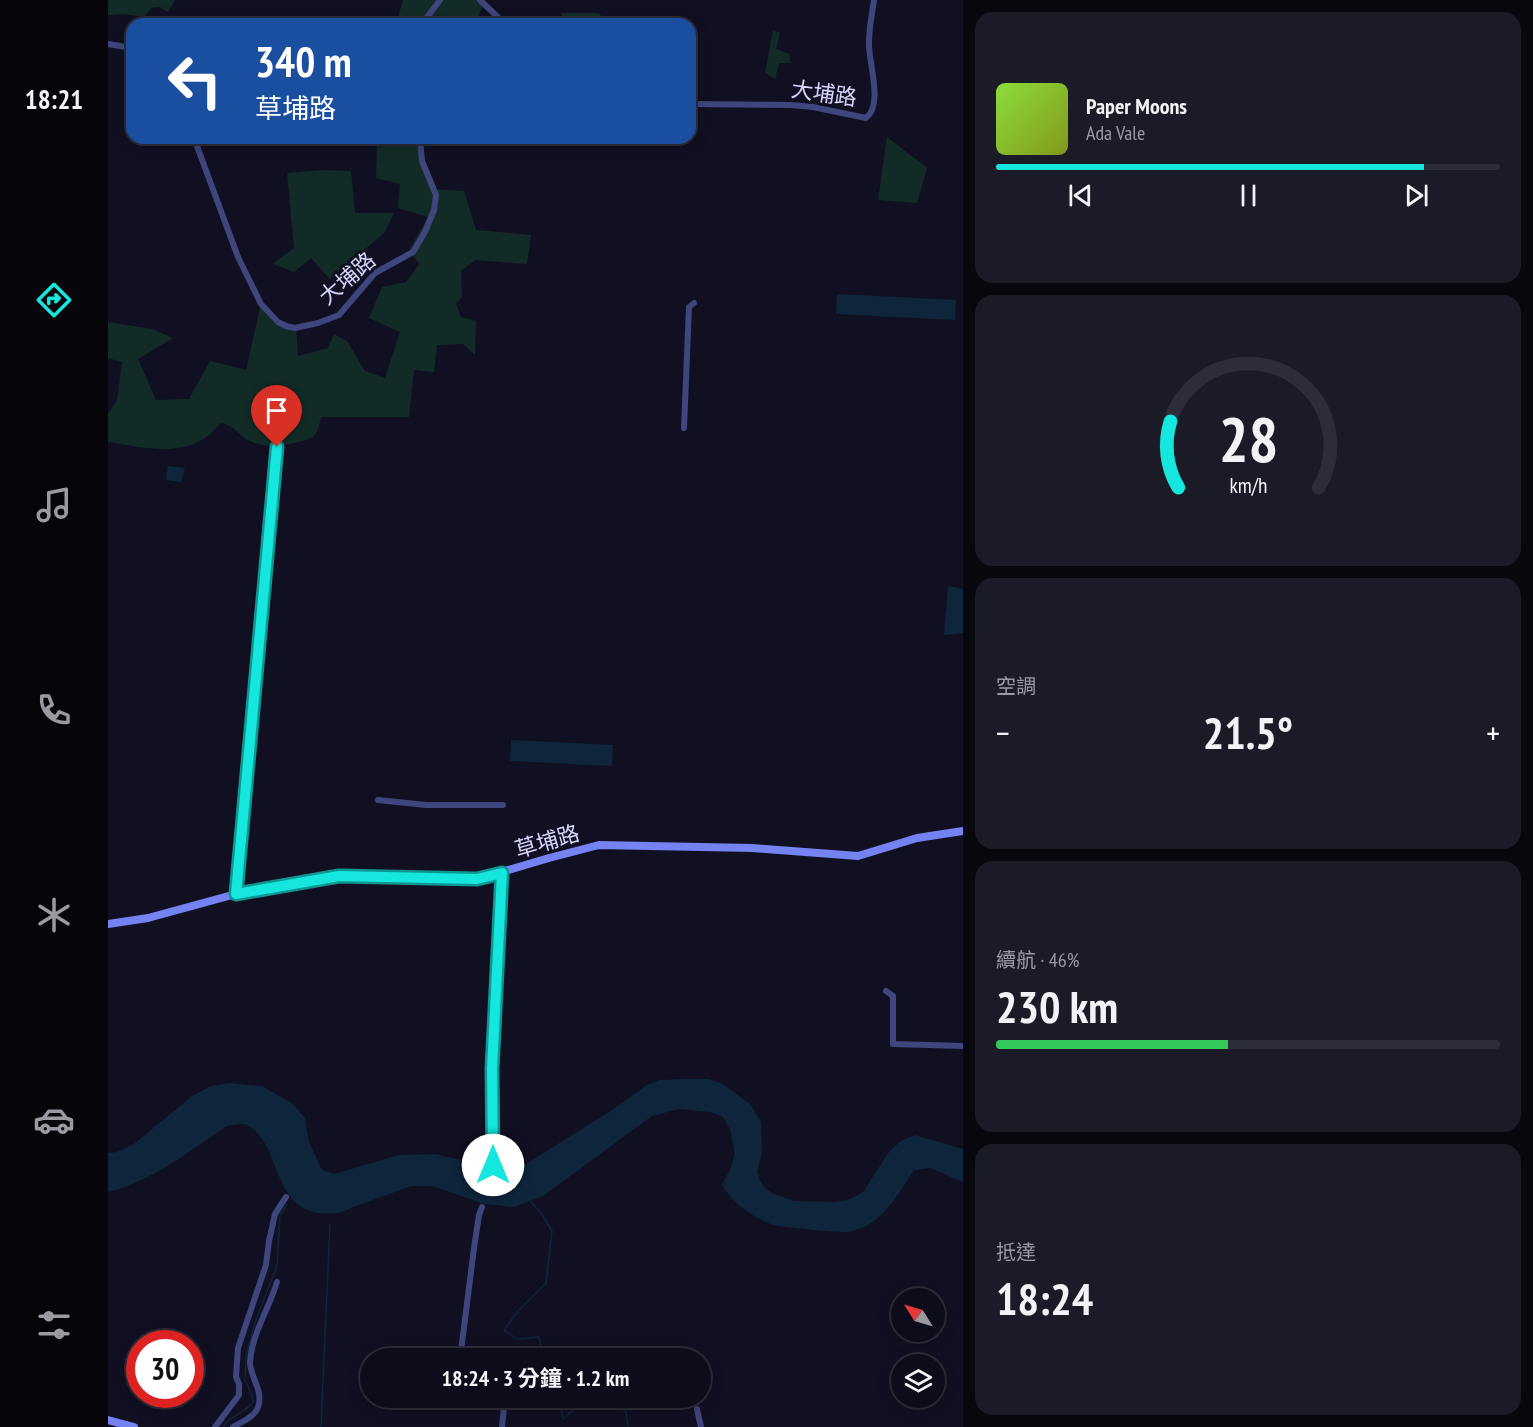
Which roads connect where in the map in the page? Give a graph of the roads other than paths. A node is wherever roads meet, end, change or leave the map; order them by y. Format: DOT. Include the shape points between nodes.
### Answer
graph roads {
  1 [pos="440,0"];
  2 [pos="480,0"];
  3 [pos="874,0"];
  4 [pos="426,18"];
  5 [pos="499,18"];
  6 [pos="108,44"];
  7 [pos="126,47"];
  8 [pos="696,104"];
  9 [pos="196,144"];
  10 [pos="421,144"];
  11 [pos="694,303"];
  12 [pos="684,428"];
  13 [pos="277,447"];
  14 [pos="378,800"];
  15 [pos="503,806"];
  16 [pos="963,831"];
  17 [pos="502,873"];
  18 [pos="236,894"];
  19 [pos="108,924"];
  20 [pos="886,991"];
  21 [pos="963,1046"];
  22 [pos="493,1165"];
  23 [pos="286,1197"];
  24 [pos="482,1207"];
  25 [pos="277,1282"];
  26 [pos="460,1348"];
  27 [pos="504,1408"];
  28 [pos="697,1409"];
  29 [pos="108,1420"];
  30 [pos="134,1427"];
  31 [pos="215,1427"];
  32 [pos="233,1427"];
  33 [pos="502,1427"];
  34 [pos="701,1427"];
  1 -- 4 [label="street"];
  2 -- 5 [label="street"];
  3 -- 8 [label="street, 大埔路" via="869,44 875,94 874,108 866,118 791,105"];
  6 -- 7 [label="street"];
  9 -- 10 [label="street, 大埔路" via="238,257 261,304 278,322 295,328 339,315 375,273 413,252 434,210 436,195 422,161"];
  11 -- 12 [label="street" via="689,307"];
  13 -- 18 [label="street"];
  14 -- 15 [label="street"];
  16 -- 17 [label="street, 草埔路" via="917,838 858,856 752,848 599,845"];
  17 -- 18 [label="street, 草埔路" via="477,879 339,876"];
  17 -- 22 [label="street" via="492,1069"];
  18 -- 19 [label="street, 草埔路" via="148,918"];
  20 -- 21 [label="street" via="893,996 893,1044"];
  23 -- 31 [label="street" via="275,1214 266,1265 238,1348 239,1395"];
  24 -- 26 [label="street"];
  25 -- 32 [label="street" via="260,1319 250,1360 258,1389 258,1407"];
  27 -- 33 [label="street"];
  28 -- 34 [label="street"];
  29 -- 30 [label="street"];
}
